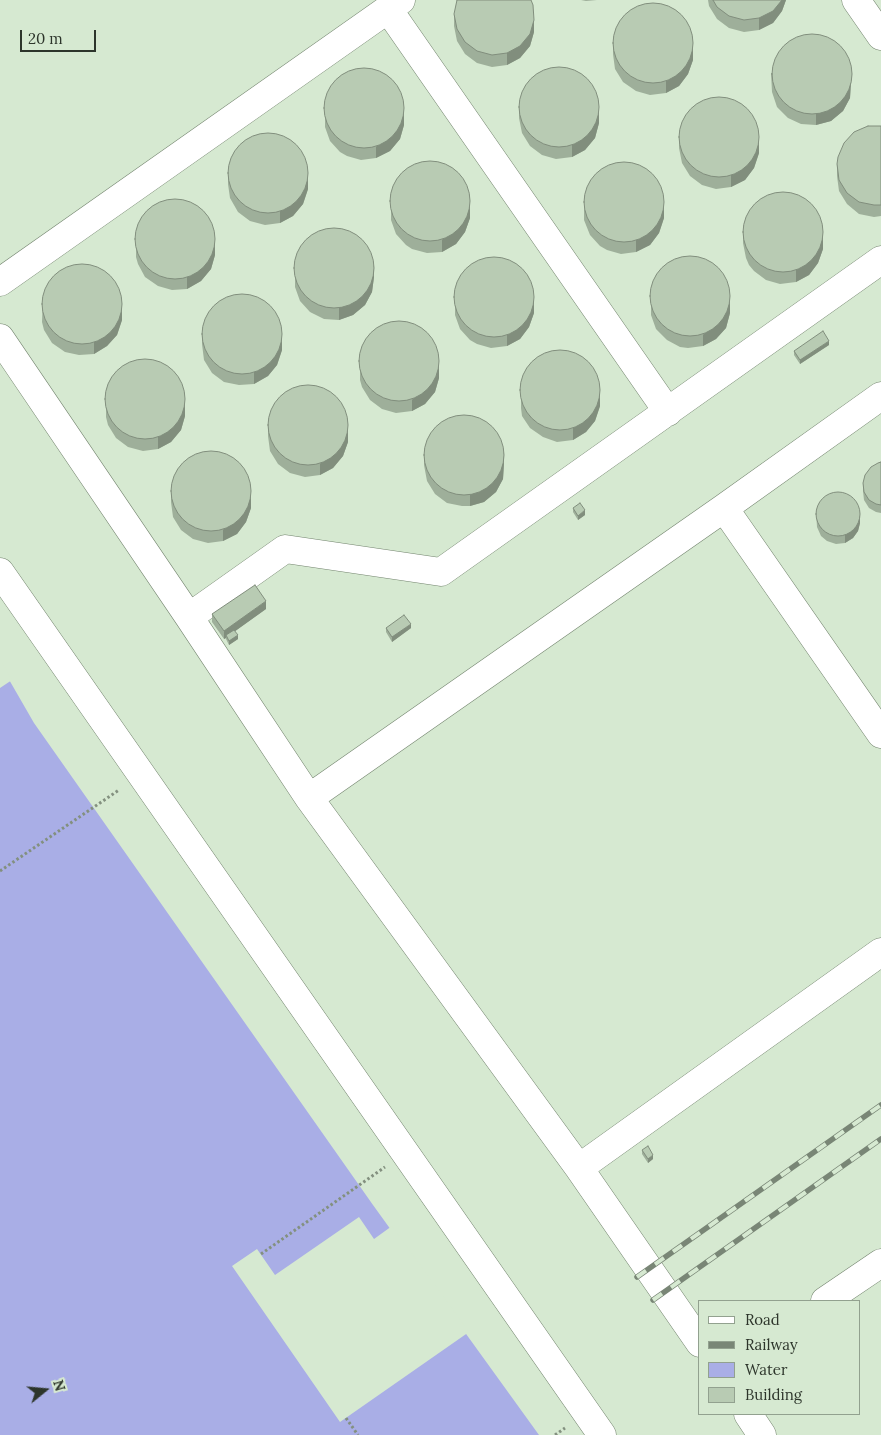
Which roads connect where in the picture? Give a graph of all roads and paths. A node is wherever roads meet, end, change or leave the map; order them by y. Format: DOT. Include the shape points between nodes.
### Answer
graph roads {
  1 [pos="856,0"];
  2 [pos="395,5"];
  3 [pos="881,36"];
  4 [pos="881,260"];
  5 [pos="0,282"];
  6 [pos="0,338"];
  7 [pos="881,396"];
  8 [pos="668,412"];
  9 [pos="724,508"];
  10 [pos="0,572"];
  11 [pos="189,617"];
  12 [pos="881,734"];
  13 [pos="142,775"];
  14 [pos="309,798"];
  15 [pos="0,871"];
  16 [pos="881,952"];
  17 [pos="386,1166"];
  18 [pos="579,1168"];
  19 [pos="261,1254"];
  20 [pos="881,1263"];
  21 [pos="827,1300"];
  22 [pos="698,1340"];
  23 [pos="749,1415"];
  24 [pos="346,1418"];
  25 [pos="358,1435"];
  26 [pos="602,1435"];
  27 [pos="762,1435"];
  1 -- 3 [label="lane"];
  2 -- 5 [label="lane"];
  2 -- 8 [label="lane"];
  4 -- 8 [label="lane"];
  6 -- 11 [label="lane"];
  7 -- 9 [label="lane"];
  8 -- 11 [label="lane" via="440,572 285,549"];
  9 -- 12 [label="lane"];
  9 -- 14 [label="lane"];
  10 -- 13 [label="lane"];
  11 -- 14 [label="lane"];
  13 -- 15 [label="path"];
  13 -- 26 [label="lane"];
  14 -- 18 [label="lane"];
  16 -- 18 [label="lane"];
  17 -- 19 [label="path"];
  18 -- 22 [label="lane"];
  20 -- 21 [label="lane"];
  23 -- 27 [label="lane"];
  24 -- 25 [label="path"];
}
